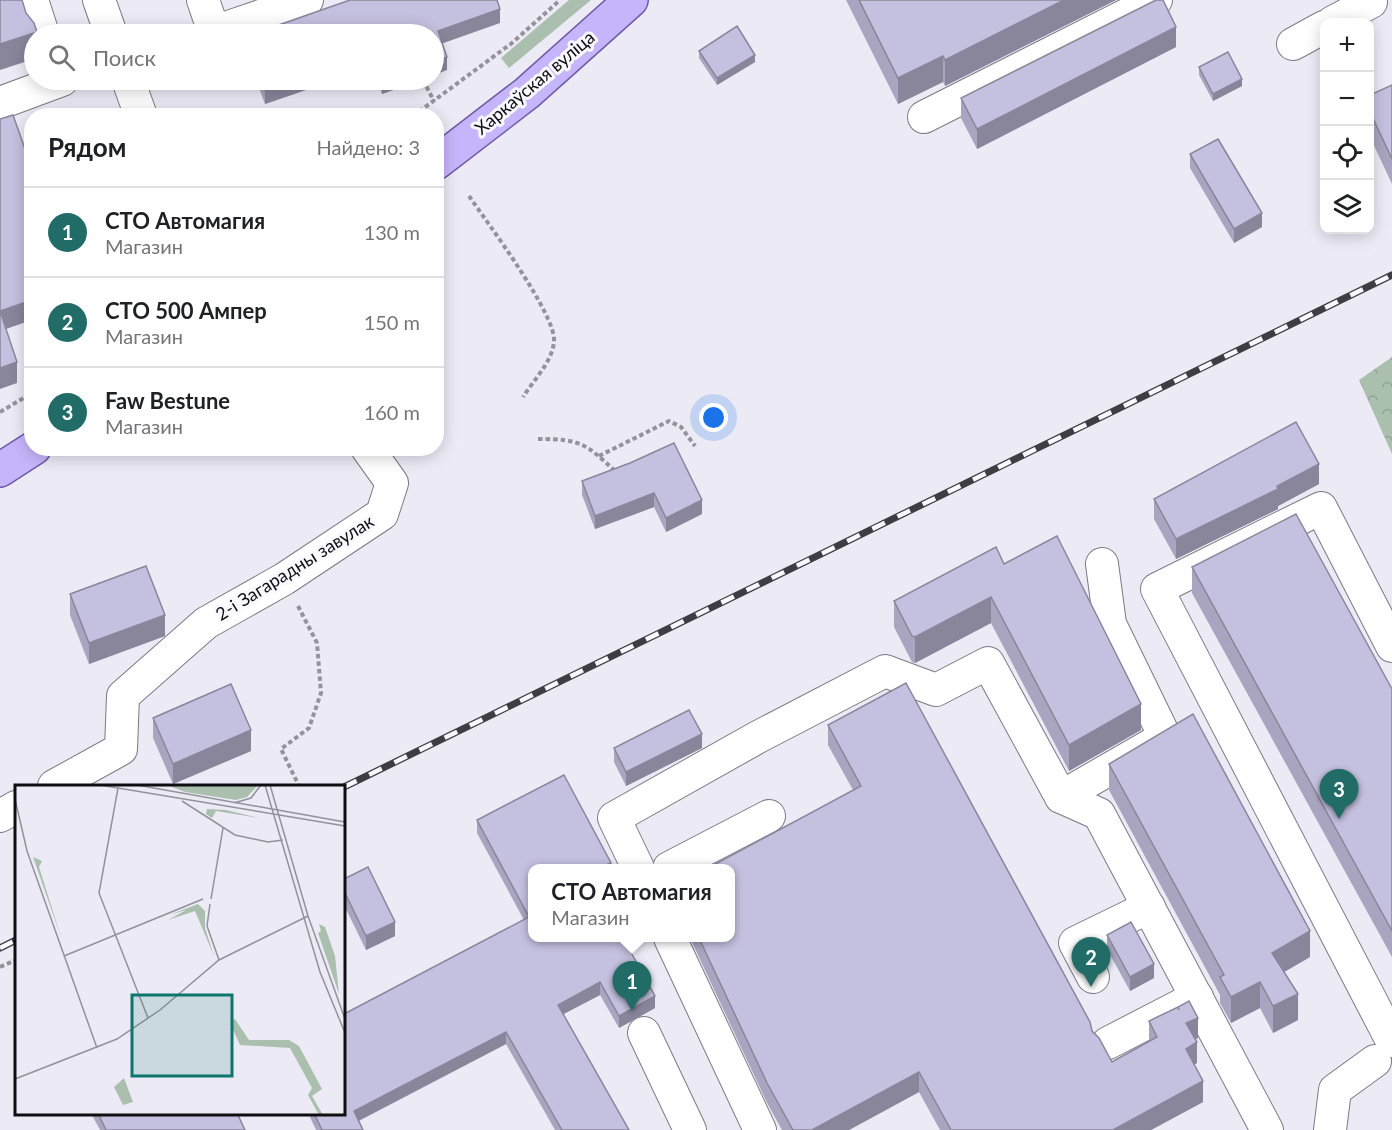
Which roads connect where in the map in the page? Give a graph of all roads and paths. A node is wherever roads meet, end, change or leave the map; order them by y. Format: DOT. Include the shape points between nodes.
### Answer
graph roads {
  1 [pos="32,0"];
  2 [pos="99,0"];
  3 [pos="203,0"];
  4 [pos="306,0"];
  5 [pos="560,0"];
  6 [pos="631,0"];
  7 [pos="1156,0"];
  8 [pos="1370,0"];
  9 [pos="1341,18"];
  10 [pos="40,24"];
  11 [pos="107,24"];
  12 [pos="211,24"];
  13 [pos="237,24"];
  14 [pos="1320,29"];
  15 [pos="1293,44"];
  16 [pos="34,90"];
  17 [pos="132,90"];
  18 [pos="428,90"];
  19 [pos="434,101"];
  20 [pos="0,103"];
  21 [pos="138,108"];
  22 [pos="424,108"];
  23 [pos="924,117"];
  24 [pos="444,157"];
  25 [pos="469,196"];
  26 [pos="523,397"];
  27 [pos="24,398"];
  28 [pos="0,412"];
  29 [pos="538,439"];
  30 [pos="695,446"];
  31 [pos="24,454"];
  32 [pos="373,456"];
  33 [pos="598,456"];
  34 [pos="0,470"];
  35 [pos="625,480"];
  36 [pos="1102,564"];
  37 [pos="284,579"];
  38 [pos="1392,646"];
  39 [pos="56,785"];
  40 [pos="298,785"];
  41 [pos="1061,797"];
  42 [pos="15,808"];
  43 [pos="0,816"];
  44 [pos="769,816"];
  45 [pos="636,864"];
  46 [pos="677,864"];
  47 [pos="1149,907"];
  48 [pos="672,942"];
  49 [pos="15,960"];
  50 [pos="0,967"];
  51 [pos="1093,977"];
  52 [pos="1197,997"];
  53 [pos="644,1033"];
  54 [pos="1108,1043"];
  55 [pos="1383,1051"];
  56 [pos="690,1130"];
  57 [pos="760,1130"];
  58 [pos="1268,1130"];
  59 [pos="1330,1130"];
  1 -- 10 [label="street"];
  2 -- 11 [label="street"];
  3 -- 12 [label="street"];
  4 -- 13 [label="street"];
  5 -- 19 [label="path" via="512,43"];
  6 -- 24 [label="main road, Харкаўская вуліца" via="527,93"];
  7 -- 23 [label="street"];
  8 -- 9 [label="street"];
  14 -- 15 [label="street"];
  16 -- 20 [label="street"];
  17 -- 21 [label="street"];
  18 -- 19 [label="path"];
  19 -- 22 [label="path"];
  25 -- 26 [label="path" via="530,287 554,334 548,360"];
  27 -- 28 [label="path"];
  29 -- 33 [label="path" via="567,439 581,443"];
  30 -- 33 [label="path" via="681,427 669,421"];
  31 -- 34 [label="main road"];
  32 -- 37 [label="street, 2-і Загарадны завулак" via="392,483 382,514"];
  33 -- 35 [label="path"];
  36 -- 41 [label="street" via="1110,624 1165,737"];
  37 -- 39 [label="street, 2-і Загарадны завулак" via="206,623 123,696 121,750"];
  37 -- 40 [label="path" via="317,643 321,693 309,728 281,750"];
  38 -- 55 [label="street" via="1321,508 1157,590"];
  41 -- 45 [label="street" via="988,663 936,690 885,671 614,818"];
  41 -- 47 [label="street" via="1099,814"];
  42 -- 43 [label="street"];
  44 -- 46 [label="street"];
  47 -- 51 [label="street" via="1075,943"];
  47 -- 52 [label="street"];
  48 -- 57 [label="street"];
  49 -- 50 [label="path"];
  52 -- 54 [label="street"];
  52 -- 58 [label="street"];
  53 -- 56 [label="street"];
  55 -- 59 [label="street" via="1335,1090"];
}
